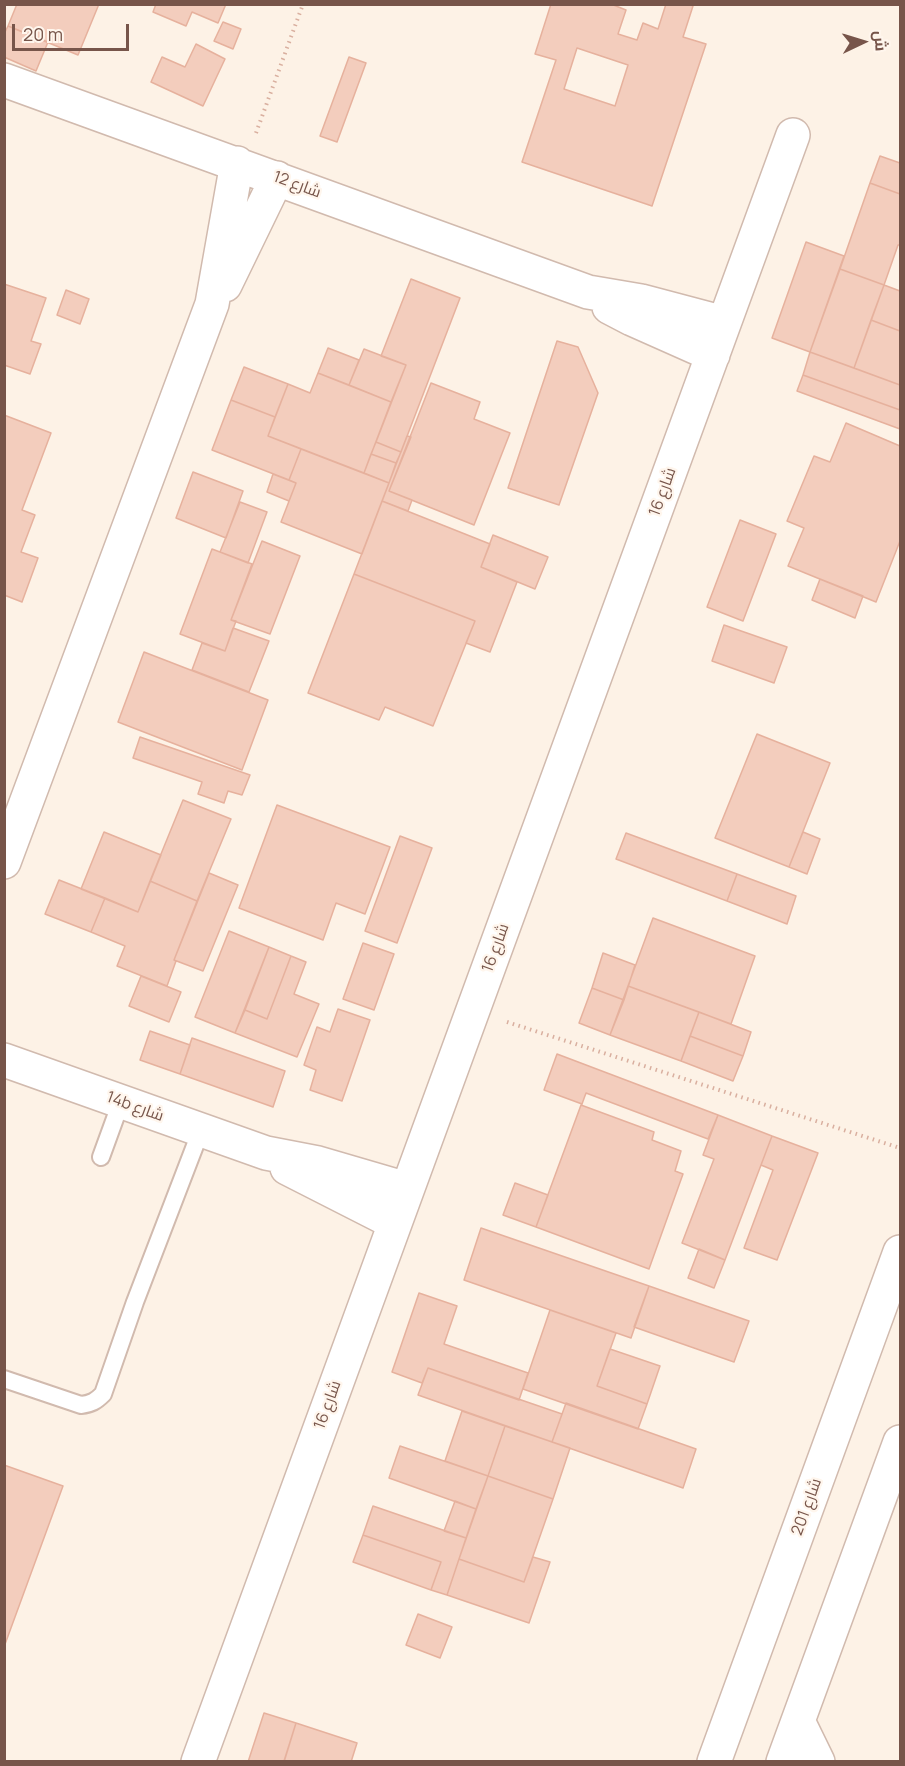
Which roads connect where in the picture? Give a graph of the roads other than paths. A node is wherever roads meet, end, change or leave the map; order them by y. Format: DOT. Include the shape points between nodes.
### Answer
graph roads {
  1 [pos="4,80"];
  2 [pos="793,135"];
  3 [pos="240,165"];
  4 [pos="277,178"];
  5 [pos="588,292"];
  6 [pos="212,304"];
  7 [pos="724,323"];
  8 [pos="712,355"];
  9 [pos="4,862"];
  10 [pos="4,1060"];
  11 [pos="122,1102"];
  12 [pos="201,1130"];
  13 [pos="266,1153"];
  14 [pos="101,1156"];
  15 [pos="407,1189"];
  16 [pos="395,1223"];
  17 [pos="900,1252"];
  18 [pos="4,1379"];
  19 [pos="900,1442"];
  20 [pos="798,1721"];
  21 [pos="198,1761"];
  22 [pos="714,1761"];
  23 [pos="783,1761"];
  24 [pos="818,1761"];
  1 -- 3 [label="street, شارع 12"];
  2 -- 7 [label="street, شارع 16"];
  3 -- 4 [label="street, شارع 12"];
  3 -- 6 [label="street"];
  4 -- 5 [label="street, شارع 12"];
  4 -- 6 [label="street" via="231,275"];
  5 -- 7 [label="street, شارع 12" via="641,301"];
  5 -- 8 [label="street, شارع 12" via="632,319"];
  6 -- 9 [label="street"];
  7 -- 8 [label="street, شارع 16"];
  8 -- 15 [label="street, شارع 16"];
  10 -- 11 [label="street, 14b شارع"];
  11 -- 12 [label="street, 14b شارع"];
  11 -- 14 [label="lane"];
  12 -- 13 [label="street, 14b شارع"];
  12 -- 18 [label="lane" via="103,1394 81,1406"];
  13 -- 15 [label="street, 14b شارع" via="318,1163"];
  13 -- 16 [label="street, 14b شارع" via="294,1173"];
  15 -- 16 [label="street, شارع 16"];
  16 -- 21 [label="street, شارع 16"];
  17 -- 22 [label="street, شارع 201"];
  19 -- 20 [label="street"];
  20 -- 23 [label="street"];
  20 -- 24 [label="street"];
}
